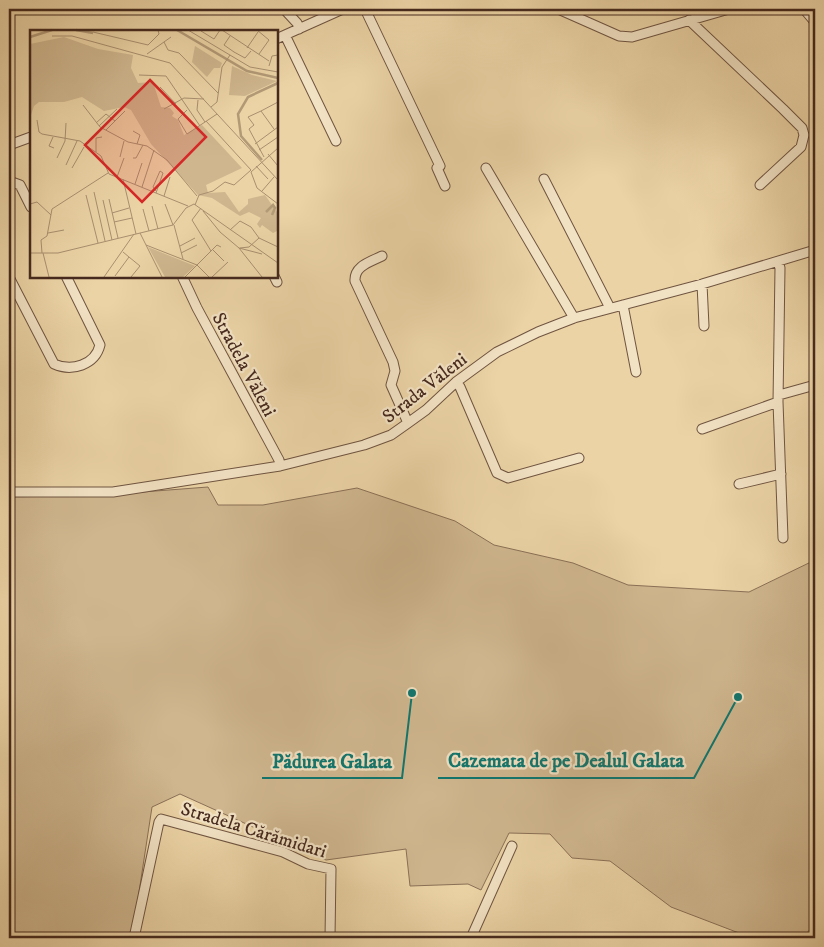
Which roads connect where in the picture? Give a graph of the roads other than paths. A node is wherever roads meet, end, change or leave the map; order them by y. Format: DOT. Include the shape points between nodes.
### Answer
graph roads {
  1 [pos="284,9"];
  2 [pos="344,9"];
  3 [pos="365,9"];
  4 [pos="558,9"];
  5 [pos="729,9"];
  6 [pos="804,9"];
  7 [pos="689,20"];
  8 [pos="815,22"];
  9 [pos="299,29"];
  10 [pos="286,35"];
  11 [pos="278,38"];
  12 [pos="30,137"];
  13 [pos="336,141"];
  14 [pos="9,145"];
  15 [pos="486,168"];
  16 [pos="544,179"];
  17 [pos="9,181"];
  18 [pos="760,184"];
  19 [pos="446,186"];
  20 [pos="30,205"];
  21 [pos="815,250"];
  22 [pos="382,256"];
  23 [pos="778,262"];
  24 [pos="9,277"];
  25 [pos="67,278"];
  26 [pos="183,278"];
  27 [pos="702,284"];
  28 [pos="623,305"];
  29 [pos="610,308"];
  30 [pos="574,318"];
  31 [pos="704,326"];
  32 [pos="636,372"];
  33 [pos="456,382"];
  34 [pos="815,385"];
  35 [pos="778,398"];
  36 [pos="408,423"];
  37 [pos="702,429"];
  38 [pos="579,458"];
  39 [pos="280,466"];
  40 [pos="191,471"];
  41 [pos="780,474"];
  42 [pos="192,481"];
  43 [pos="739,484"];
  44 [pos="9,492"];
  45 [pos="783,538"];
  46 [pos="512,846"];
  47 [pos="134,938"];
  48 [pos="330,938"];
  49 [pos="471,938"];
  1 -- 9 [label="street"];
  2 -- 9 [label="street"];
  3 -- 19 [label="street" via="440,166 437,168"];
  4 -- 7 [label="street" via="619,36 632,37"];
  5 -- 7 [label="street"];
  6 -- 8 [label="street"];
  7 -- 18 [label="street" via="802,128 801,147"];
  9 -- 10 [label="street"];
  10 -- 11 [label="street"];
  10 -- 13 [label="street"];
  12 -- 14 [label="street"];
  15 -- 30 [label="street"];
  16 -- 29 [label="street"];
  17 -- 20 [label="street" via="20,185"];
  21 -- 23 [label="street, Strada Văleni"];
  22 -- 36 [label="street" via="358,269 355,280 393,362 391,385"];
  23 -- 27 [label="street, Strada Văleni"];
  23 -- 35 [label="street"];
  24 -- 25 [label="street" via="54,364 73,368 98,354 100,345"];
  26 -- 39 [label="street, Stradela Văleni"];
  27 -- 28 [label="street, Strada Văleni"];
  27 -- 31 [label="street"];
  28 -- 29 [label="street, Strada Văleni"];
  28 -- 32 [label="street"];
  29 -- 30 [label="street, Strada Văleni"];
  30 -- 33 [label="street, Strada Văleni" via="497,352"];
  33 -- 36 [label="street, Strada Văleni"];
  33 -- 38 [label="street" via="497,473 508,478"];
  34 -- 35 [label="street"];
  35 -- 37 [label="street"];
  35 -- 41 [label="street"];
  36 -- 39 [label="street, Strada Văleni" via="391,435 364,445"];
  39 -- 42 [label="street, Strada Văleni"];
  40 -- 42 [label="street"];
  41 -- 43 [label="street"];
  41 -- 45 [label="street"];
  42 -- 44 [label="street, Strada Văleni" via="113,492"];
  46 -- 49 [label="street"];
  47 -- 48 [label="street, Stradela Cărămidari" via="161,819 283,852 308,864 330,869"];
}
